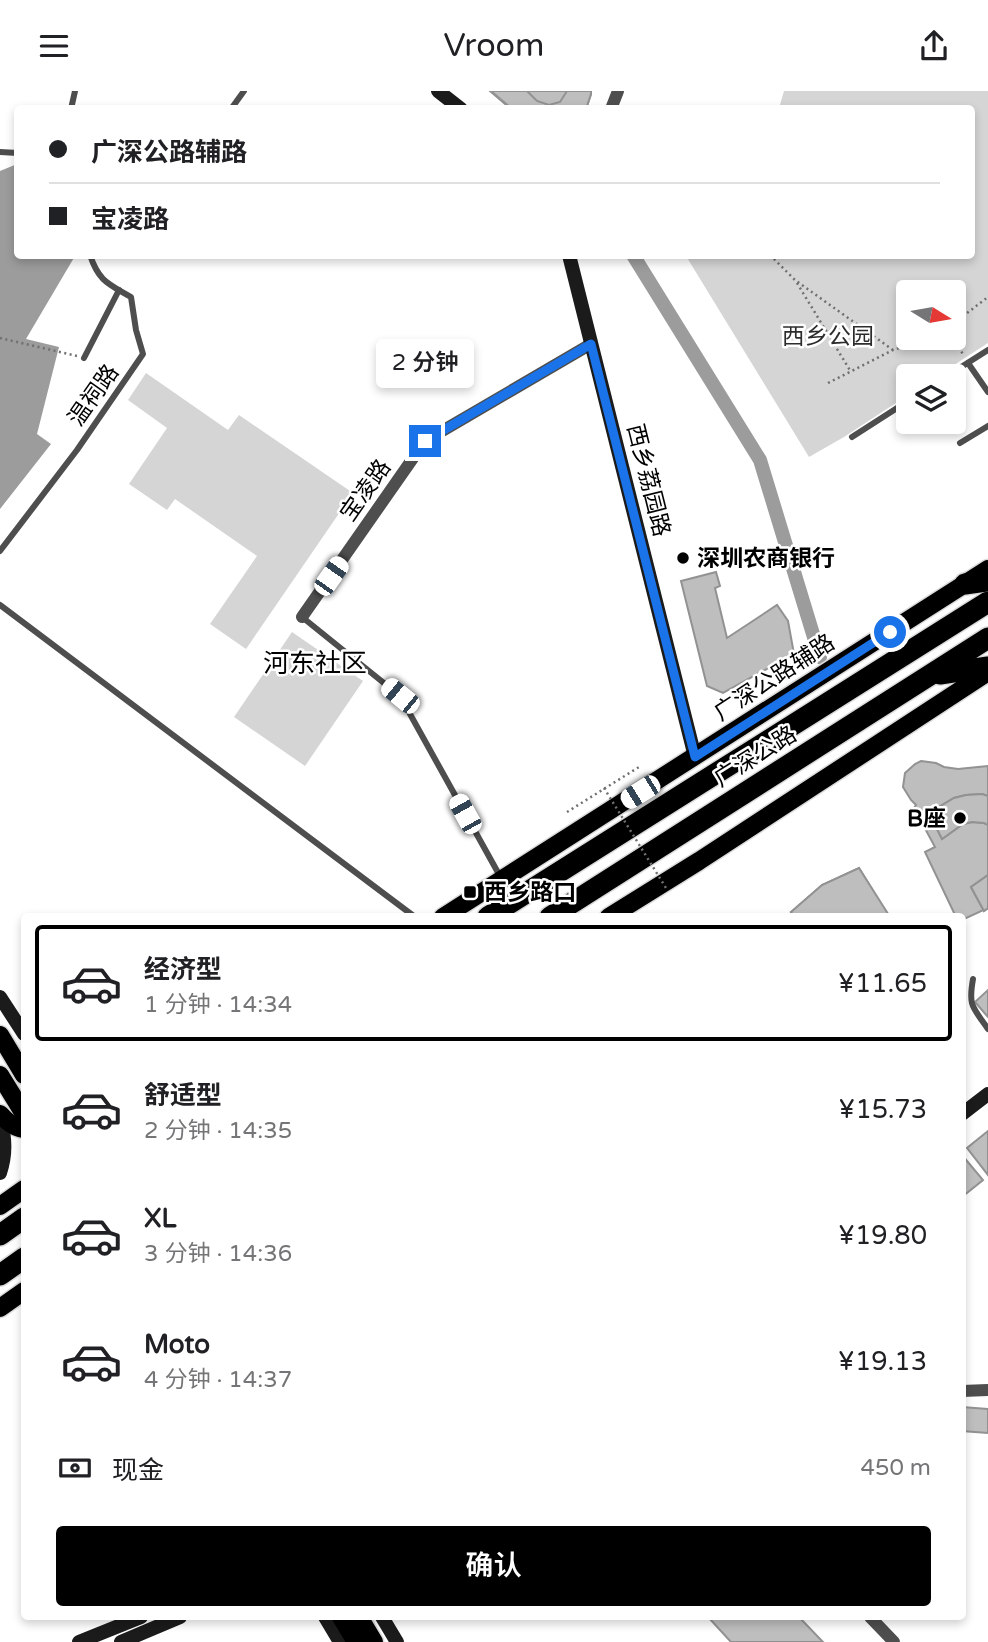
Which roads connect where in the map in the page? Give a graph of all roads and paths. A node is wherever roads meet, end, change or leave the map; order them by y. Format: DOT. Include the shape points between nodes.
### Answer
graph roads {
  1 [pos="438,91"];
  2 [pos="456,105"];
  3 [pos="91,259"];
  4 [pos="570,259"];
  5 [pos="774,259"];
  6 [pos="795,280"];
  7 [pos="119,290"];
  8 [pos="988,297"];
  9 [pos="966,314"];
  10 [pos="0,338"];
  11 [pos="591,344"];
  12 [pos="896,349"];
  13 [pos="893,350"];
  14 [pos="960,350"];
  15 [pos="988,350"];
  16 [pos="84,358"];
  17 [pos="968,363"];
  18 [pos="851,372"];
  19 [pos="828,383"];
  20 [pos="988,392"];
  21 [pos="896,409"];
  22 [pos="988,425"];
  23 [pos="852,437"];
  24 [pos="960,443"];
  25 [pos="0,551"];
  26 [pos="988,569"];
  27 [pos="988,581"];
  28 [pos="965,584"];
  29 [pos="988,603"];
  30 [pos="0,605"];
  31 [pos="302,617"];
  32 [pos="988,639"];
  33 [pos="988,667"];
  34 [pos="988,673"];
  35 [pos="931,675"];
  36 [pos="695,757"];
  37 [pos="639,767"];
  38 [pos="604,788"];
  39 [pos="567,812"];
  40 [pos="501,880"];
  41 [pos="666,888"];
  42 [pos="410,913"];
  43 [pos="449,913"];
  44 [pos="494,913"];
  45 [pos="556,913"];
  46 [pos="615,913"];
  47 [pos="973,979"];
  48 [pos="0,997"];
  49 [pos="21,1029"];
  50 [pos="988,1029"];
  51 [pos="0,1035"];
  52 [pos="21,1070"];
  53 [pos="0,1075"];
  54 [pos="988,1094"];
  55 [pos="21,1109"];
  56 [pos="966,1111"];
  57 [pos="0,1117"];
  58 [pos="21,1128"];
  59 [pos="0,1173"];
  60 [pos="21,1191"];
  61 [pos="0,1206"];
  62 [pos="21,1220"];
  63 [pos="0,1235"];
  64 [pos="21,1260"];
  65 [pos="0,1275"];
  66 [pos="21,1293"];
  67 [pos="0,1308"];
  68 [pos="966,1391"];
  69 [pos="988,1391"];
  70 [pos="134,1620"];
  71 [pos="174,1620"];
  72 [pos="327,1620"];
  73 [pos="343,1620"];
  74 [pos="361,1620"];
  75 [pos="384,1620"];
  76 [pos="873,1620"];
  77 [pos="128,1641"];
  78 [pos="79,1642"];
  79 [pos="340,1642"];
  80 [pos="356,1642"];
  81 [pos="374,1642"];
  82 [pos="397,1642"];
  83 [pos="894,1642"];
  1 -- 2 [label="street"];
  3 -- 7 [label="lane, 温祠路" via="102,280"];
  4 -- 11 [label="street, 西乡荔园路"];
  5 -- 6 [label="path"];
  6 -- 13 [label="path"];
  6 -- 18 [label="path"];
  7 -- 16 [label="lane"];
  7 -- 25 [label="lane, 温祠路" via="131,297 143,354"];
  8 -- 9 [label="path"];
  10 -- 16 [label="path"];
  11 -- 31 [label="street, 宝凌路" via="425,441"];
  11 -- 36 [label="street, 西乡荔园路"];
  12 -- 13 [label="path"];
  13 -- 18 [label="path"];
  14 -- 17 [label="path"];
  15 -- 17 [label="lane"];
  17 -- 20 [label="lane"];
  18 -- 19 [label="path"];
  21 -- 23 [label="lane"];
  22 -- 24 [label="lane"];
  26 -- 28 [label="main road, 广深公路辅路"];
  27 -- 28 [label="highway"];
  28 -- 36 [label="main road, 广深公路辅路"];
  29 -- 44 [label="highway, 广深公路"];
  30 -- 42 [label="lane"];
  31 -- 40 [label="lane" via="400,696"];
  32 -- 35 [label="highway, 广深公路"];
  33 -- 35 [label="highway"];
  34 -- 46 [label="main road"];
  35 -- 45 [label="highway, 广深公路"];
  36 -- 40 [label="main road, 广深公路辅路"];
  37 -- 38 [label="path"];
  38 -- 39 [label="path"];
  38 -- 41 [label="path, bridge"];
  40 -- 43 [label="main road, 广深公路辅路"];
  47 -- 50 [label="lane" via="971,1004"];
  48 -- 49 [label="street"];
  51 -- 52 [label="main road"];
  53 -- 55 [label="main road"];
  54 -- 56 [label="street"];
  57 -- 58 [label="main road"];
  57 -- 59 [label="street" via="6,1145"];
  60 -- 61 [label="main road"];
  62 -- 63 [label="highway"];
  64 -- 65 [label="highway"];
  66 -- 67 [label="main road"];
  68 -- 69 [label="street"];
  70 -- 78 [label="street"];
  71 -- 77 [label="street"];
  72 -- 79 [label="street"];
  73 -- 80 [label="main road"];
  74 -- 81 [label="main road"];
  75 -- 82 [label="street"];
  76 -- 83 [label="street"];
}
